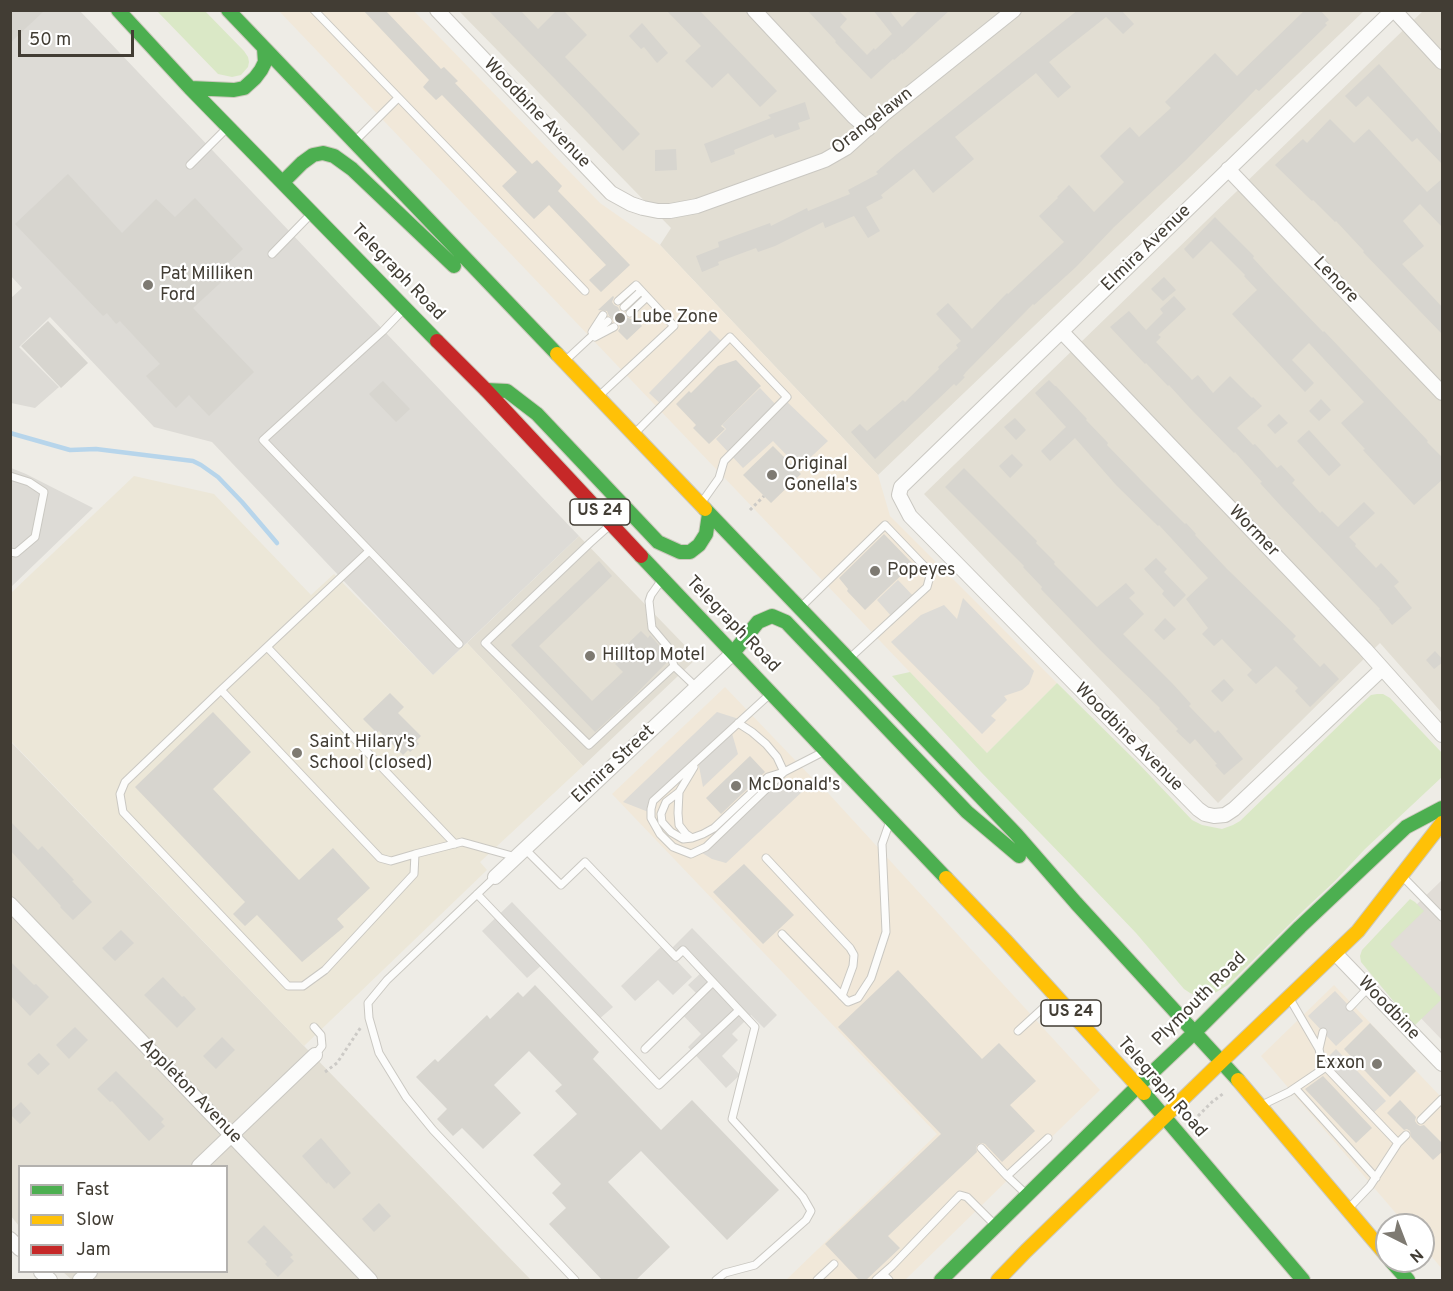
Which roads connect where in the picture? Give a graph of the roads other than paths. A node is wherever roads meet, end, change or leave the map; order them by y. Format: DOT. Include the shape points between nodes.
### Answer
graph roads {
  1 [pos="118,10"];
  2 [pos="228,10"];
  3 [pos="314,10"];
  4 [pos="437,10"];
  5 [pos="754,10"];
  6 [pos="1014,10"];
  7 [pos="1394,10"];
  8 [pos="264,48"];
  9 [pos="1443,62"];
  10 [pos="190,88"];
  11 [pos="398,98"];
  12 [pos="228,127"];
  13 [pos="868,129"];
  14 [pos="354,141"];
  15 [pos="190,165"];
  16 [pos="1228,169"];
  17 [pos="283,182"];
  18 [pos="643,208"];
  19 [pos="313,213"];
  20 [pos="272,254"];
  21 [pos="492,285"];
  22 [pos="585,291"];
  23 [pos="647,297"];
  24 [pos="621,304"];
  25 [pos="405,308"];
  26 [pos="630,313"];
  27 [pos="605,318"];
  28 [pos="614,327"];
  29 [pos="1062,332"];
  30 [pos="586,341"];
  31 [pos="565,361"];
  32 [pos="486,390"];
  33 [pos="1443,393"];
  34 [pos="598,397"];
  35 [pos="633,435"];
  36 [pos="10,477"];
  37 [pos="901,487"];
  38 [pos="705,509"];
  39 [pos="611,524"];
  40 [pos="369,551"];
  41 [pos="10,552"];
  42 [pos="663,579"];
  43 [pos="800,608"];
  44 [pos="779,620"];
  45 [pos="459,644"];
  46 [pos="267,647"];
  47 [pos="733,653"];
  48 [pos="848,660"];
  49 [pos="674,666"];
  50 [pos="1382,669"];
  51 [pos="696,687"];
  52 [pos="221,690"];
  53 [pos="772,693"];
  54 [pos="738,723"];
  55 [pos="1443,735"];
  56 [pos="826,750"];
  57 [pos="697,760"];
  58 [pos="784,772"];
  59 [pos="679,792"];
  60 [pos="1443,808"];
  61 [pos="891,819"];
  62 [pos="1443,823"];
  63 [pos="692,838"];
  64 [pos="455,844"];
  65 [pos="520,853"];
  66 [pos="415,854"];
  67 [pos="766,858"];
  68 [pos="1402,876"];
  69 [pos="495,877"];
  70 [pos="477,894"];
  71 [pos="1076,903"];
  72 [pos="10,904"];
  73 [pos="1443,917"];
  74 [pos="782,934"];
  75 [pos="1335,953"];
  76 [pos="713,982"];
  77 [pos="1368,988"];
  78 [pos="842,996"];
  79 [pos="1056,996"];
  80 [pos="1290,998"];
  81 [pos="1350,1007"];
  82 [pos="739,1010"];
  83 [pos="314,1027"];
  84 [pos="1018,1031"];
  85 [pos="1195,1032"];
  86 [pos="1323,1032"];
  87 [pos="645,1049"];
  88 [pos="1319,1049"];
  89 [pos="315,1055"];
  90 [pos="1222,1061"];
  91 [pos="1443,1064"];
  92 [pos="1326,1067"];
  93 [pos="1138,1086"];
  94 [pos="1295,1088"];
  95 [pos="1443,1099"];
  96 [pos="1260,1106"];
  97 [pos="1164,1117"];
  98 [pos="1421,1120"];
  99 [pos="231,1135"];
  100 [pos="1406,1135"];
  101 [pos="1048,1138"];
  102 [pos="1398,1143"];
  103 [pos="981,1148"];
  104 [pos="201,1165"];
  105 [pos="1007,1176"];
  106 [pos="1376,1178"];
  107 [pos="1027,1195"];
  108 [pos="1347,1210"];
  109 [pos="996,1225"];
  110 [pos="1375,1242"];
  111 [pos="834,1264"];
  112 [pos="883,1274"];
  113 [pos="370,1281"];
  114 [pos="575,1281"];
  115 [pos="716,1281"];
  116 [pos="817,1281"];
  117 [pos="876,1281"];
  118 [pos="889,1281"];
  119 [pos="941,1281"];
  120 [pos="998,1281"];
  121 [pos="1303,1281"];
  1 -- 10 [label="main road, Telegraph Road / US 24"];
  2 -- 8 [label="main road"];
  3 -- 11 [label="lane"];
  4 -- 18 [label="street, Woodbine Avenue" via="602,185"];
  5 -- 13 [label="street"];
  6 -- 13 [label="street, Orangelawn"];
  7 -- 9 [label="street"];
  7 -- 16 [label="street, Elmira Avenue"];
  8 -- 10 [label="main road" via="261,70 244,88"];
  8 -- 14 [label="main road"];
  10 -- 12 [label="main road, Telegraph Road / US 24"];
  11 -- 14 [label="lane"];
  11 -- 22 [label="lane"];
  12 -- 15 [label="lane"];
  12 -- 17 [label="main road, Telegraph Road / US 24"];
  13 -- 18 [label="street, Orangelawn" via="825,159 697,206 670,211"];
  14 -- 21 [label="main road"];
  16 -- 29 [label="street, Elmira Avenue"];
  16 -- 33 [label="street, Lenore"];
  17 -- 19 [label="main road, Telegraph Road / US 24"];
  17 -- 21 [label="main road" via="313,155 334,156 464,276"];
  19 -- 20 [label="lane"];
  19 -- 25 [label="main road, Telegraph Road / US 24"];
  21 -- 31 [label="main road"];
  23 -- 24 [label="lane" via="636,285"];
  23 -- 26 [label="lane"];
  23 -- 34 [label="lane" via="674,326"];
  25 -- 32 [label="main road, Telegraph Road / US 24"];
  25 -- 40 [label="lane" via="263,440"];
  27 -- 30 [label="lane"];
  28 -- 30 [label="lane"];
  29 -- 37 [label="street, Elmira Avenue"];
  29 -- 50 [label="street, Wormer"];
  30 -- 31 [label="lane"];
  31 -- 34 [label="main road"];
  32 -- 38 [label="main road" via="507,391 537,414 658,542 690,552 706,534"];
  32 -- 39 [label="main road, Telegraph Road / US 24"];
  34 -- 35 [label="main road"];
  35 -- 38 [label="main road"];
  35 -- 38 [label="lane" via="730,337 787,398 724,461"];
  36 -- 41 [label="lane" via="29,482 44,492 34,537 16,553"];
  37 -- 50 [label="street, Woodbine Avenue" via="899,495 910,516 1205,814 1225,815 1234,809"];
  38 -- 43 [label="main road"];
  39 -- 42 [label="main road, Telegraph Road / US 24"];
  39 -- 49 [label="lane" via="485,643 589,745"];
  40 -- 45 [label="lane"];
  40 -- 46 [label="lane"];
  42 -- 47 [label="main road, Telegraph Road / US 24"];
  42 -- 49 [label="lane" via="649,602 652,628 668,647"];
  43 -- 44 [label="lane"];
  43 -- 48 [label="main road"];
  43 -- 48 [label="lane" via="885,525 929,571 927,587"];
  44 -- 47 [label="main road" via="772,616 758,622"];
  44 -- 71 [label="main road" via="786,622 967,812"];
  46 -- 52 [label="lane"];
  46 -- 64 [label="lane"];
  47 -- 51 [label="street, Elmira Street"];
  47 -- 53 [label="main road, Telegraph Road / US 24"];
  48 -- 71 [label="main road" via="1016,834"];
  49 -- 51 [label="lane"];
  50 -- 55 [label="street, Wormer"];
  51 -- 65 [label="street, Elmira Street"];
  52 -- 66 [label="lane" via="380,858 391,861"];
  52 -- 66 [label="lane" via="125,782 120,794 123,812 288,986 303,986 325,970 414,874"];
  53 -- 54 [label="lane"];
  53 -- 56 [label="main road, Telegraph Road / US 24"];
  54 -- 57 [label="lane"];
  54 -- 58 [label="lane" via="766,744"];
  56 -- 58 [label="lane"];
  56 -- 61 [label="main road, Telegraph Road / US 24"];
  57 -- 58 [label="lane" via="653,801 651,809 651,818 660,834 673,847 691,854 706,848"];
  57 -- 59 [label="lane"];
  58 -- 63 [label="lane" via="768,777 714,828"];
  59 -- 63 [label="lane" via="680,825"];
  59 -- 63 [label="lane" via="666,802 662,822 683,839"];
  60 -- 85 [label="main road, Plymouth Road" via="1406,828"];
  61 -- 78 [label="lane" via="882,844 886,932 872,978 864,990 848,1002"];
  61 -- 79 [label="main road, Telegraph Road / US 24"];
  62 -- 68 [label="main road"];
  64 -- 65 [label="lane"];
  64 -- 66 [label="lane"];
  65 -- 69 [label="street, Elmira Street"];
  65 -- 76 [label="lane" via="561,885 585,862 676,957 683,950"];
  67 -- 78 [label="lane" via="854,955"];
  68 -- 73 [label="lane"];
  68 -- 75 [label="main road"];
  69 -- 70 [label="lane"];
  70 -- 82 [label="lane" via="659,1085"];
  70 -- 114 [label="lane" via="387,980 368,1003 369,1018 379,1053 412,1105"];
  71 -- 85 [label="main road"];
  72 -- 99 [label="street, Appleton Avenue"];
  74 -- 78 [label="lane"];
  75 -- 77 [label="street, Woodbine"];
  75 -- 80 [label="main road"];
  76 -- 82 [label="lane"];
  76 -- 87 [label="lane"];
  77 -- 81 [label="lane"];
  77 -- 91 [label="street, Woodbine"];
  79 -- 84 [label="lane"];
  79 -- 93 [label="main road, Telegraph Road / US 24"];
  80 -- 88 [label="lane"];
  80 -- 90 [label="main road"];
  82 -- 115 [label="lane" via="755,1027 732,1119 812,1211 754,1265 725,1273"];
  83 -- 89 [label="lane" via="321,1035 322,1046"];
  85 -- 90 [label="main road"];
  85 -- 93 [label="main road, Plymouth Road"];
  86 -- 88 [label="lane"];
  88 -- 92 [label="lane"];
  89 -- 99 [label="street"];
  90 -- 96 [label="main road"];
  90 -- 97 [label="main road"];
  92 -- 94 [label="lane"];
  92 -- 102 [label="lane"];
  93 -- 97 [label="main road, Telegraph Road / US 24"];
  93 -- 107 [label="main road, Plymouth Road"];
  94 -- 96 [label="lane"];
  94 -- 106 [label="lane"];
  95 -- 98 [label="lane"];
  96 -- 108 [label="main road"];
  97 -- 120 [label="main road"];
  97 -- 121 [label="main road, Telegraph Road / US 24"];
  99 -- 104 [label="street"];
  99 -- 113 [label="street, Appleton Avenue"];
  100 -- 102 [label="lane"];
  101 -- 105 [label="lane"];
  102 -- 106 [label="lane"];
  103 -- 105 [label="lane"];
  105 -- 107 [label="lane"];
  106 -- 108 [label="lane"];
  107 -- 109 [label="main road, Plymouth Road"];
  108 -- 110 [label="main road"];
  109 -- 112 [label="lane" via="960,1195"];
  109 -- 119 [label="main road, Plymouth Road"];
  111 -- 116 [label="lane"];
  112 -- 117 [label="lane"];
  112 -- 118 [label="lane"];
}
